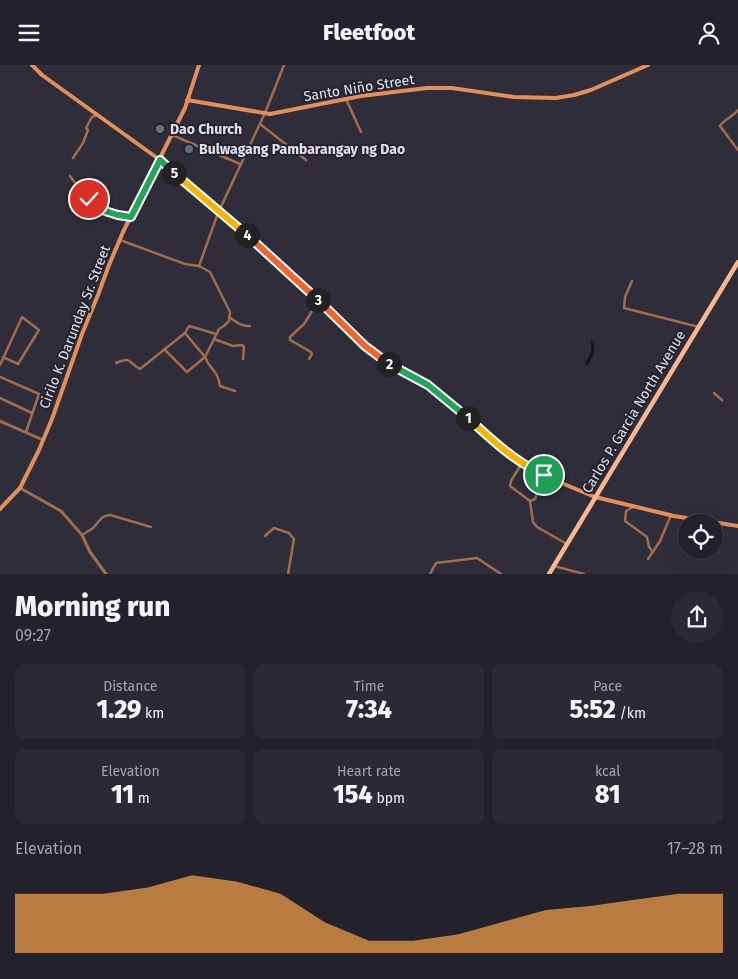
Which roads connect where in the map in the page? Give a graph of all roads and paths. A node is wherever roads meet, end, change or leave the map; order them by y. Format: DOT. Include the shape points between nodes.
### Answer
graph roads {
  1 [pos="32,65"];
  2 [pos="199,65"];
  3 [pos="284,65"];
  4 [pos="648,65"];
  5 [pos="346,99"];
  6 [pos="187,100"];
  7 [pos="738,110"];
  8 [pos="265,113"];
  9 [pos="98,115"];
  10 [pos="260,124"];
  11 [pos="361,132"];
  12 [pos="172,135"];
  13 [pos="738,150"];
  14 [pos="73,158"];
  15 [pos="160,160"];
  16 [pos="306,160"];
  17 [pos="240,164"];
  18 [pos="70,176"];
  19 [pos="218,213"];
  20 [pos="131,217"];
  21 [pos="120,240"];
  22 [pos="738,262"];
  23 [pos="199,266"];
  24 [pos="632,281"];
  25 [pos="319,300"];
  26 [pos="230,317"];
  27 [pos="250,326"];
  28 [pos="699,327"];
  29 [pos="185,333"];
  30 [pos="216,335"];
  31 [pos="214,339"];
  32 [pos="164,349"];
  33 [pos="3,357"];
  34 [pos="205,357"];
  35 [pos="243,359"];
  36 [pos="309,359"];
  37 [pos="116,363"];
  38 [pos="0,365"];
  39 [pos="0,377"];
  40 [pos="235,391"];
  41 [pos="714,393"];
  42 [pos="0,398"];
  43 [pos="722,400"];
  44 [pos="32,413"];
  45 [pos="0,421"];
  46 [pos="26,432"];
  47 [pos="43,440"];
  48 [pos="522,463"];
  49 [pos="544,475"];
  50 [pos="20,488"];
  51 [pos="594,497"];
  52 [pos="530,501"];
  53 [pos="633,507"];
  54 [pos="0,509"];
  55 [pos="671,515"];
  56 [pos="738,526"];
  57 [pos="151,527"];
  58 [pos="82,535"];
  59 [pos="265,537"];
  60 [pos="567,544"];
  61 [pos="653,552"];
  62 [pos="648,559"];
  63 [pos="554,566"];
  64 [pos="106,574"];
  65 [pos="288,574"];
  66 [pos="430,574"];
  67 [pos="501,574"];
  68 [pos="549,574"];
  69 [pos="584,574"];
  1 -- 9 [label="main road"];
  2 -- 6 [label="main road, Cirilo K. Darunday Sr. Street"];
  3 -- 8 [label="street"];
  4 -- 5 [label="main road, Santo Niño Street" via="591,90 556,98 514,97 452,88"];
  5 -- 8 [label="main road, Santo Niño Street"];
  5 -- 11 [label="street"];
  6 -- 8 [label="main road, Santo Niño Street"];
  6 -- 12 [label="main road, Cirilo K. Darunday Sr. Street"];
  7 -- 13 [label="street" via="720,126"];
  8 -- 10 [label="street"];
  9 -- 14 [label="street" via="92,117 83,143"];
  9 -- 15 [label="main road"];
  10 -- 16 [label="street"];
  10 -- 17 [label="street"];
  12 -- 15 [label="main road, Cirilo K. Darunday Sr. Street"];
  12 -- 17 [label="street"];
  15 -- 19 [label="main road"];
  15 -- 20 [label="main road, Cirilo K. Darunday Sr. Street"];
  17 -- 19 [label="street"];
  18 -- 20 [label="street" via="87,199 95,192 105,211"];
  19 -- 23 [label="street"];
  19 -- 25 [label="main road"];
  20 -- 21 [label="main road, Cirilo K. Darunday Sr. Street"];
  21 -- 23 [label="street"];
  21 -- 47 [label="main road, Cirilo K. Darunday Sr. Street"];
  22 -- 28 [label="main road, Carlos P. Garcia North Avenue"];
  23 -- 26 [label="street" via="210,272"];
  24 -- 28 [label="street" via="624,308"];
  25 -- 36 [label="street" via="304,324 290,337 311,352"];
  25 -- 48 [label="main road" via="371,351 428,385"];
  26 -- 27 [label="street" via="245,327"];
  26 -- 30 [label="street"];
  28 -- 51 [label="main road, Carlos P. Garcia North Avenue"];
  29 -- 30 [label="street" via="189,325"];
  29 -- 32 [label="street"];
  29 -- 34 [label="street"];
  30 -- 31 [label="street"];
  31 -- 34 [label="street"];
  31 -- 35 [label="street" via="233,346 242,345"];
  32 -- 34 [label="street" via="187,372"];
  32 -- 37 [label="street" via="140,369 129,359"];
  33 -- 33 [label="street" via="22,317 39,330 18,364"];
  33 -- 38 [label="street"];
  34 -- 40 [label="street" via="219,375 220,386"];
  39 -- 44 [label="street" via="39,394"];
  41 -- 43 [label="street"];
  42 -- 44 [label="street"];
  44 -- 46 [label="street"];
  45 -- 46 [label="street"];
  46 -- 47 [label="street"];
  47 -- 50 [label="main road, Cirilo K. Darunday Sr. Street"];
  48 -- 49 [label="main road"];
  48 -- 52 [label="street" via="510,481 510,487"];
  49 -- 51 [label="main road"];
  49 -- 52 [label="street" via="535,499"];
  50 -- 54 [label="main road, Cirilo K. Darunday Sr. Street"];
  50 -- 58 [label="street" via="61,511"];
  51 -- 53 [label="main road"];
  51 -- 60 [label="main road, Carlos P. Garcia North Avenue"];
  52 -- 60 [label="street" via="537,527"];
  53 -- 55 [label="main road"];
  53 -- 61 [label="street" via="626,511 625,521 647,537 648,547"];
  55 -- 56 [label="main road"];
  55 -- 61 [label="street"];
  57 -- 58 [label="street" via="110,515 99,518 95,526"];
  58 -- 64 [label="street"];
  59 -- 65 [label="street" via="274,528 289,533 294,539"];
  60 -- 63 [label="main road, Carlos P. Garcia North Avenue"];
  61 -- 62 [label="street"];
  63 -- 68 [label="main road, Carlos P. Garcia North Avenue"];
  63 -- 69 [label="street"];
  66 -- 67 [label="street" via="436,563 476,558"];
}
